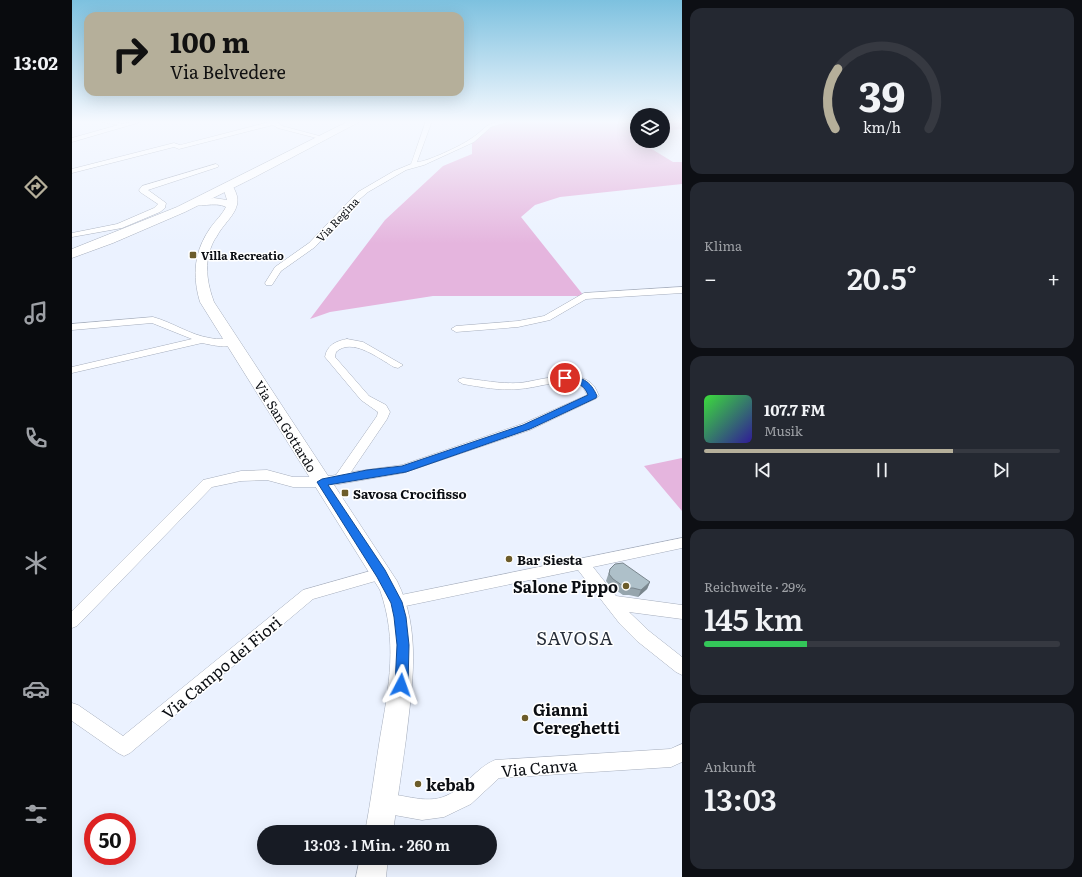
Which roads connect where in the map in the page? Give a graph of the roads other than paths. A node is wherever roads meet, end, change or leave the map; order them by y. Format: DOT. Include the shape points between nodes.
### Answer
graph roads {
  1 [pos="110,162"];
  2 [pos="277,162"];
  3 [pos="427,162"];
  4 [pos="414,164"];
  5 [pos="216,166"];
  6 [pos="72,171"];
  7 [pos="228,187"];
  8 [pos="196,203"];
  9 [pos="232,206"];
  10 [pos="72,235"];
  11 [pos="72,254"];
  12 [pos="269,283"];
  13 [pos="682,290"];
  14 [pos="72,327"];
  15 [pos="456,329"];
  16 [pos="202,340"];
  17 [pos="232,342"];
  18 [pos="398,365"];
  19 [pos="72,370"];
  20 [pos="463,381"];
  21 [pos="330,481"];
  22 [pos="682,543"];
  23 [pos="582,564"];
  24 [pos="381,574"];
  25 [pos="396,602"];
  26 [pos="612,602"];
  27 [pos="682,612"];
  28 [pos="72,622"];
  29 [pos="682,667"];
  30 [pos="72,711"];
  31 [pos="682,754"];
  32 [pos="383,803"];
  33 [pos="380,825"];
  34 [pos="373,865"];
  35 [pos="371,877"];
  1 -- 6 [label="street"];
  2 -- 7 [label="main road"];
  3 -- 4 [label="street, Via Regina"];
  4 -- 12 [label="street, Via Regina" via="372,186 357,197 311,246 278,269"];
  5 -- 10 [label="street" via="145,188 143,190 162,203 157,210 119,226"];
  7 -- 8 [label="main road"];
  7 -- 9 [label="main road" via="232,196"];
  8 -- 9 [label="main road" via="218,200"];
  8 -- 11 [label="main road"];
  9 -- 17 [label="main road, Via San Gottardo" via="207,242 201,259 200,274 207,302"];
  13 -- 15 [label="street" via="584,296 547,318 518,324"];
  14 -- 16 [label="street" via="153,320"];
  16 -- 17 [label="street"];
  16 -- 19 [label="street"];
  17 -- 21 [label="main road, Via San Gottardo" via="271,402"];
  18 -- 21 [label="street" via="353,342 340,343 331,351 330,357 365,398 382,408 384,412"];
  20 -- 21 [label="street" via="518,386 565,378 576,379 589,387 593,396 526,427 403,469"];
  21 -- 24 [label="main road, Via San Gottardo"];
  21 -- 28 [label="street" via="304,483 260,475 241,476 208,484"];
  22 -- 23 [label="street"];
  23 -- 25 [label="street"];
  23 -- 26 [label="street"];
  24 -- 25 [label="main road, Via San Gottardo"];
  24 -- 30 [label="street, Via Campo dei Fiori" via="308,594 124,748"];
  25 -- 32 [label="main road, Via San Gottardo" via="403,645 402,677"];
  26 -- 27 [label="street"];
  26 -- 29 [label="street" via="643,636"];
  31 -- 32 [label="street, Via Canva" via="671,758 495,769 464,797 444,807 422,810"];
  32 -- 33 [label="main road, Via San Gottardo"];
  34 -- 35 [label="main road"];
}
